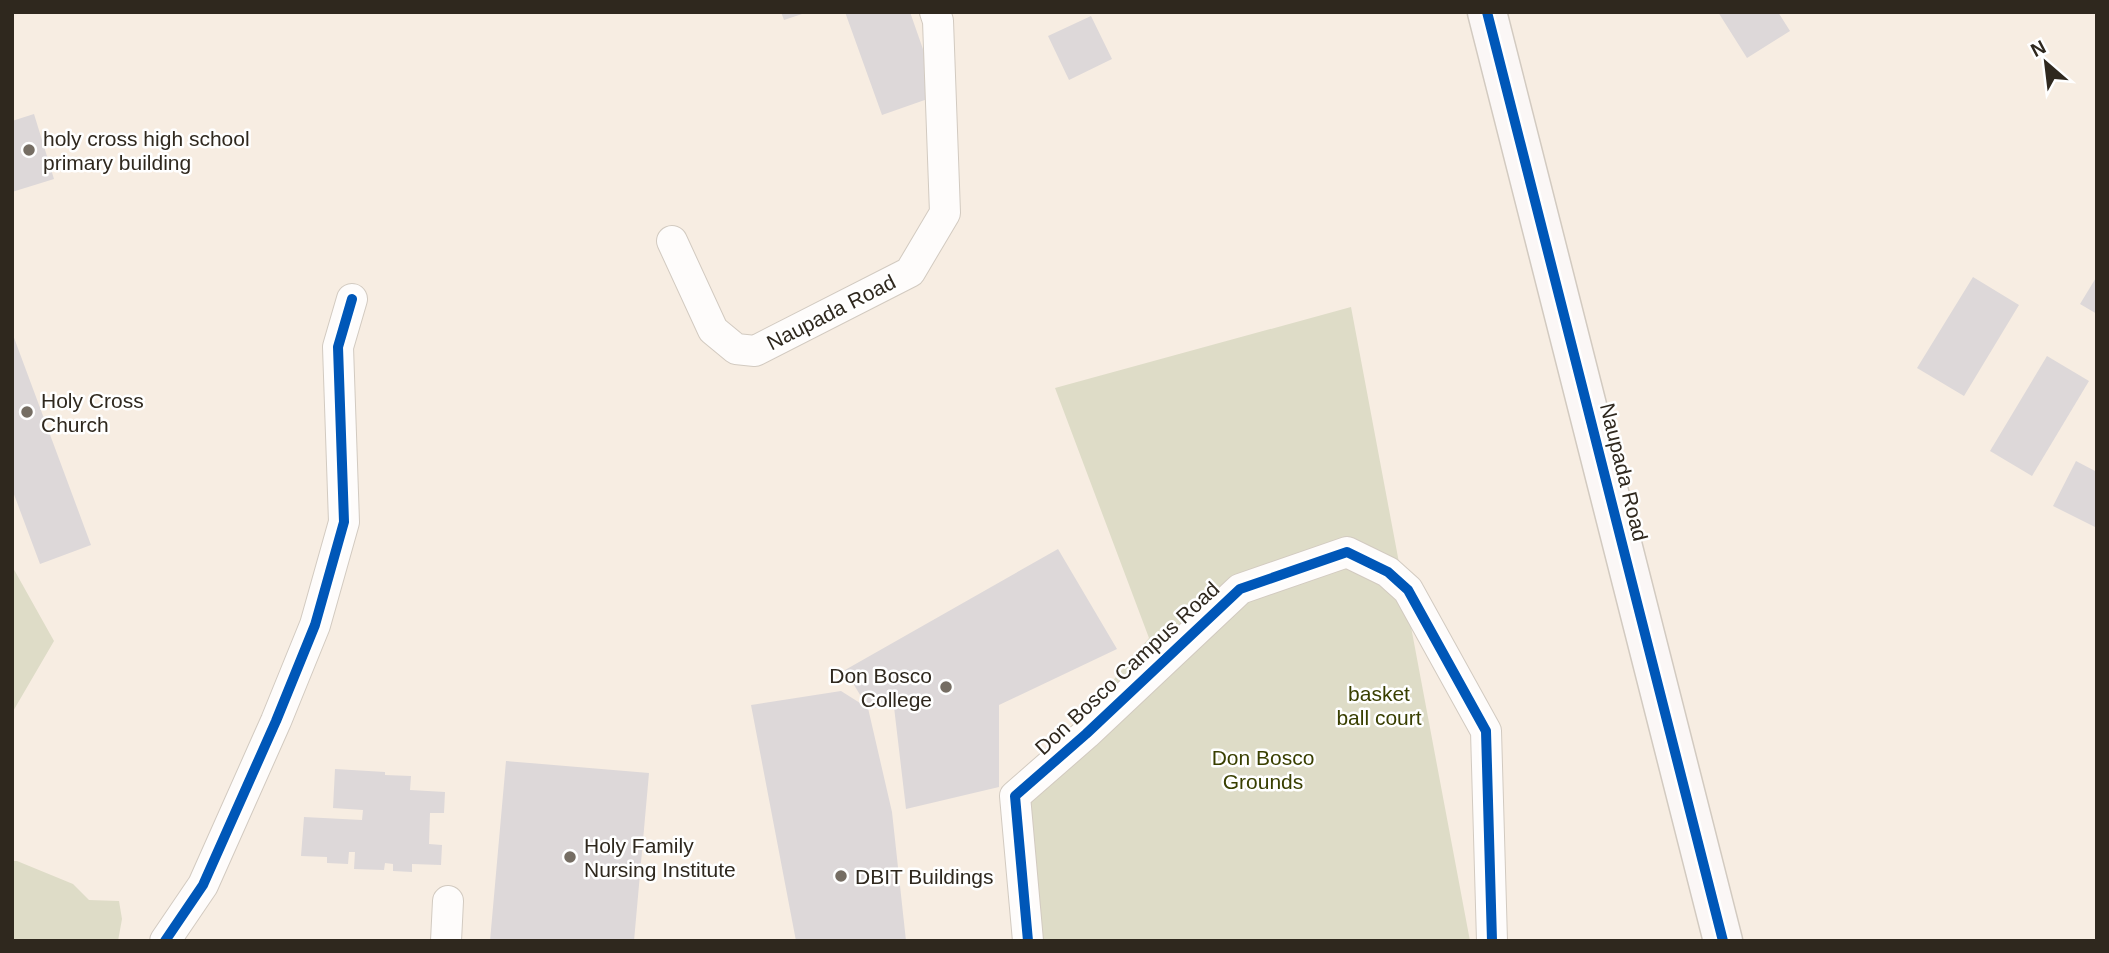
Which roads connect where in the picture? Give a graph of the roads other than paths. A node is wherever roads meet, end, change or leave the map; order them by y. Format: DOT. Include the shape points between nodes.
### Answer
graph roads {
  1 [pos="935,12"];
  2 [pos="1487,12"];
  3 [pos="672,241"];
  4 [pos="352,299"];
  5 [pos="448,901"];
  6 [pos="165,941"];
  7 [pos="446,941"];
  8 [pos="1028,941"];
  9 [pos="1492,941"];
  10 [pos="1723,941"];
  1 -- 3 [label="street, Naupada Road" via="945,213 909,272 755,351 736,349 713,330"];
  2 -- 10 [label="street, Naupada Road"];
  4 -- 6 [label="street" via="338,346 344,522 315,625 203,885"];
  5 -- 7 [label="street"];
  8 -- 9 [label="street, Don Bosco Campus Road" via="1015,796 1240,589 1347,552 1388,572 1408,590 1486,731"];
}
